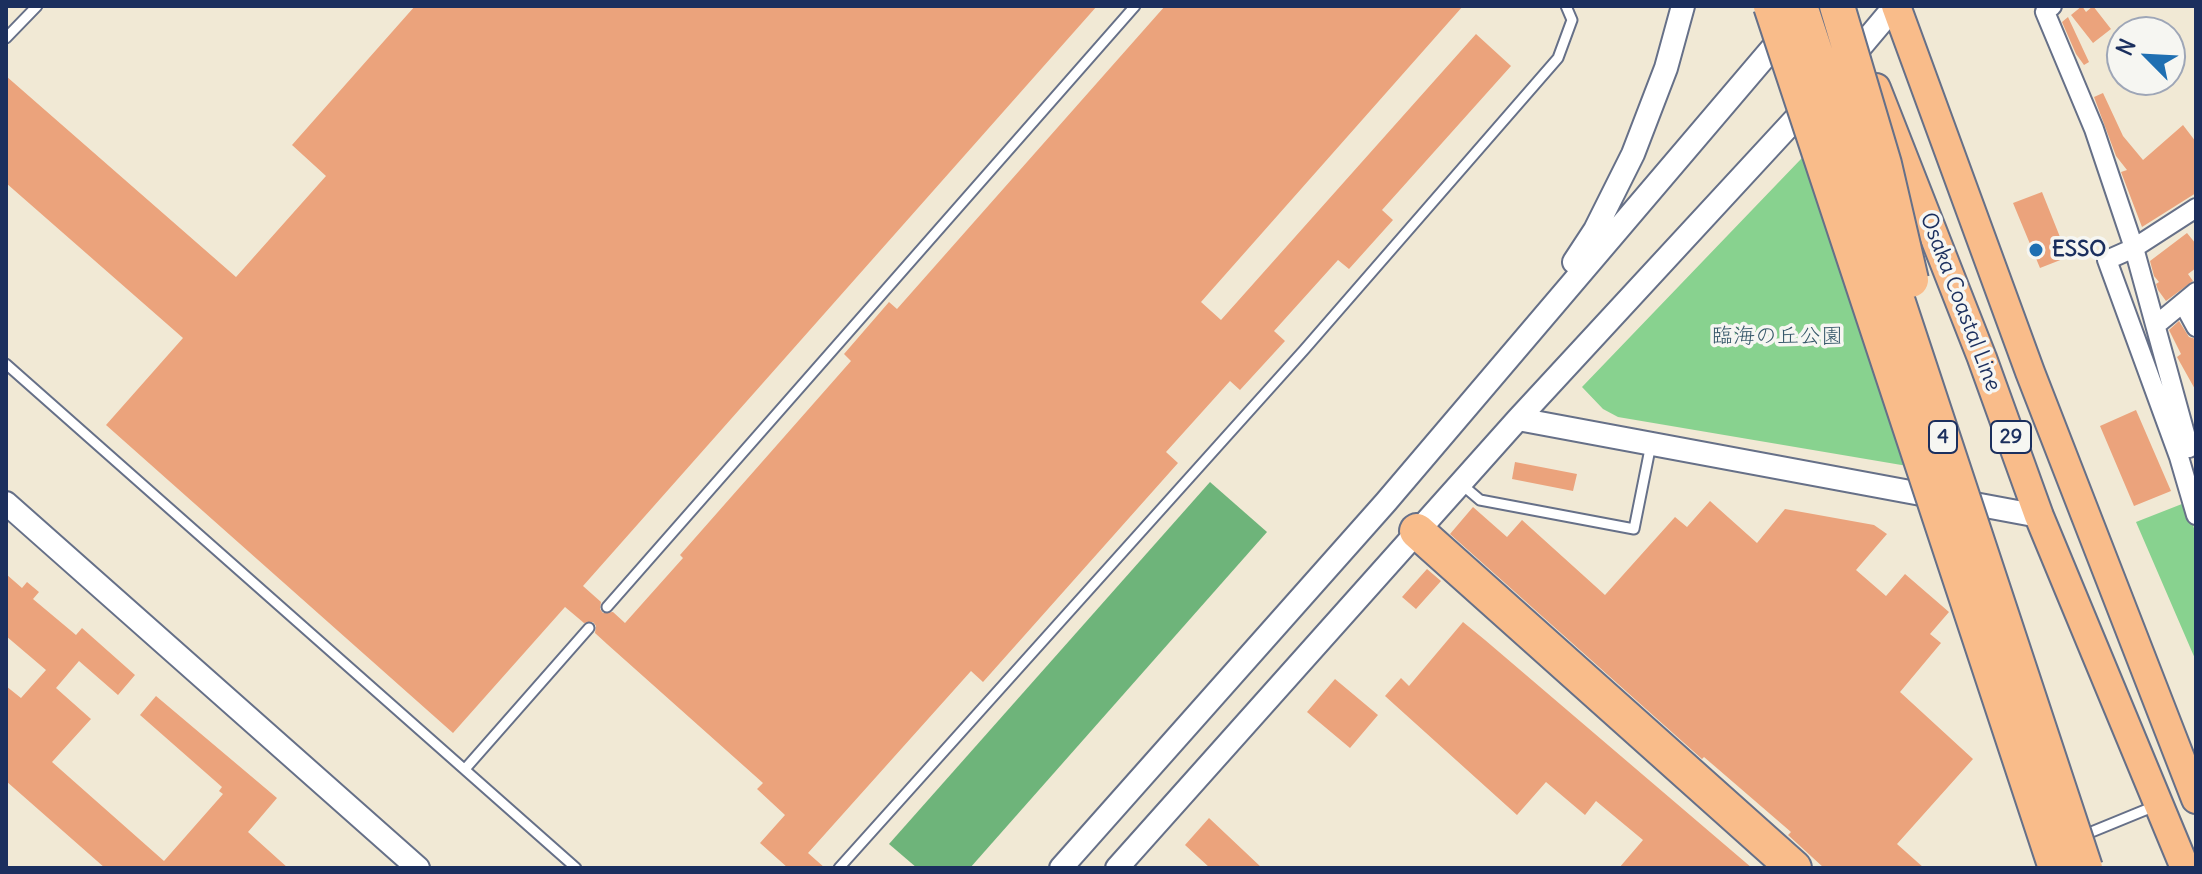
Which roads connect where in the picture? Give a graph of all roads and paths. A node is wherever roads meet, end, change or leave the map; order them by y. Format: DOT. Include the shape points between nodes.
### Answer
graph roads {
  1 [pos="37,6"];
  2 [pos="1135,6"];
  3 [pos="1566,6"];
  4 [pos="1683,6"];
  5 [pos="1771,6"];
  6 [pos="1800,6"];
  7 [pos="1808,6"];
  8 [pos="1837,6"];
  9 [pos="1896,6"];
  10 [pos="2052,6"];
  11 [pos="6,38"];
  12 [pos="1861,49"];
  13 [pos="2192,219"];
  14 [pos="2134,248"];
  15 [pos="2190,298"];
  16 [pos="2156,325"];
  17 [pos="2196,327"];
  18 [pos="6,364"];
  19 [pos="1501,369"];
  20 [pos="1518,419"];
  21 [pos="2196,443"];
  22 [pos="1651,444"];
  23 [pos="1460,483"];
  24 [pos="1386,502"];
  25 [pos="6,503"];
  26 [pos="2196,515"];
  27 [pos="2039,516"];
  28 [pos="1417,531"];
  29 [pos="607,607"];
  30 [pos="589,628"];
  31 [pos="2043,738"];
  32 [pos="465,769"];
  33 [pos="2196,799"];
  34 [pos="2158,805"];
  35 [pos="2067,861"];
  36 [pos="418,868"];
  37 [pos="576,868"];
  38 [pos="839,868"];
  39 [pos="1061,868"];
  40 [pos="1117,868"];
  41 [pos="1794,868"];
  42 [pos="2046,868"];
  43 [pos="2185,868"];
  1 -- 11 [label="lane"];
  2 -- 29 [label="lane"];
  3 -- 38 [label="lane" via="1572,20 1558,58"];
  4 -- 19 [label="street" via="1651,112 1615,194"];
  5 -- 35 [label="highway, 4, bridge"];
  6 -- 31 [label="highway, 4, bridge"];
  7 -- 19 [label="street"];
  8 -- 12 [label="main road, Osaka Coastal Line / 29"];
  8 -- 31 [label="highway, bridge" via="1881,150 1950,438"];
  9 -- 12 [label="street"];
  9 -- 33 [label="main road, Osaka Coastal Line / 29" via="2030,372"];
  10 -- 14 [label="street" via="2045,12 2094,129"];
  12 -- 20 [label="street"];
  12 -- 27 [label="main road, Osaka Coastal Line / 29"];
  13 -- 14 [label="street"];
  14 -- 16 [label="street"];
  14 -- 26 [label="street" via="2107,260"];
  15 -- 16 [label="street"];
  15 -- 17 [label="street"];
  16 -- 21 [label="street" via="2189,448"];
  18 -- 32 [label="lane"];
  19 -- 24 [label="street"];
  20 -- 22 [label="street"];
  20 -- 23 [label="street"];
  22 -- 23 [label="lane" via="1634,529 1480,500"];
  22 -- 27 [label="street"];
  23 -- 28 [label="street"];
  24 -- 28 [label="street"];
  24 -- 39 [label="street"];
  25 -- 36 [label="street"];
  27 -- 34 [label="main road, Osaka Coastal Line / 29"];
  28 -- 40 [label="street"];
  28 -- 41 [label="highway"];
  30 -- 32 [label="lane"];
  31 -- 35 [label="highway, 4, bridge"];
  32 -- 37 [label="lane"];
  34 -- 35 [label="lane" via="2089,833"];
  34 -- 43 [label="main road, Osaka Coastal Line / 29"];
  35 -- 42 [label="lane"];
}
